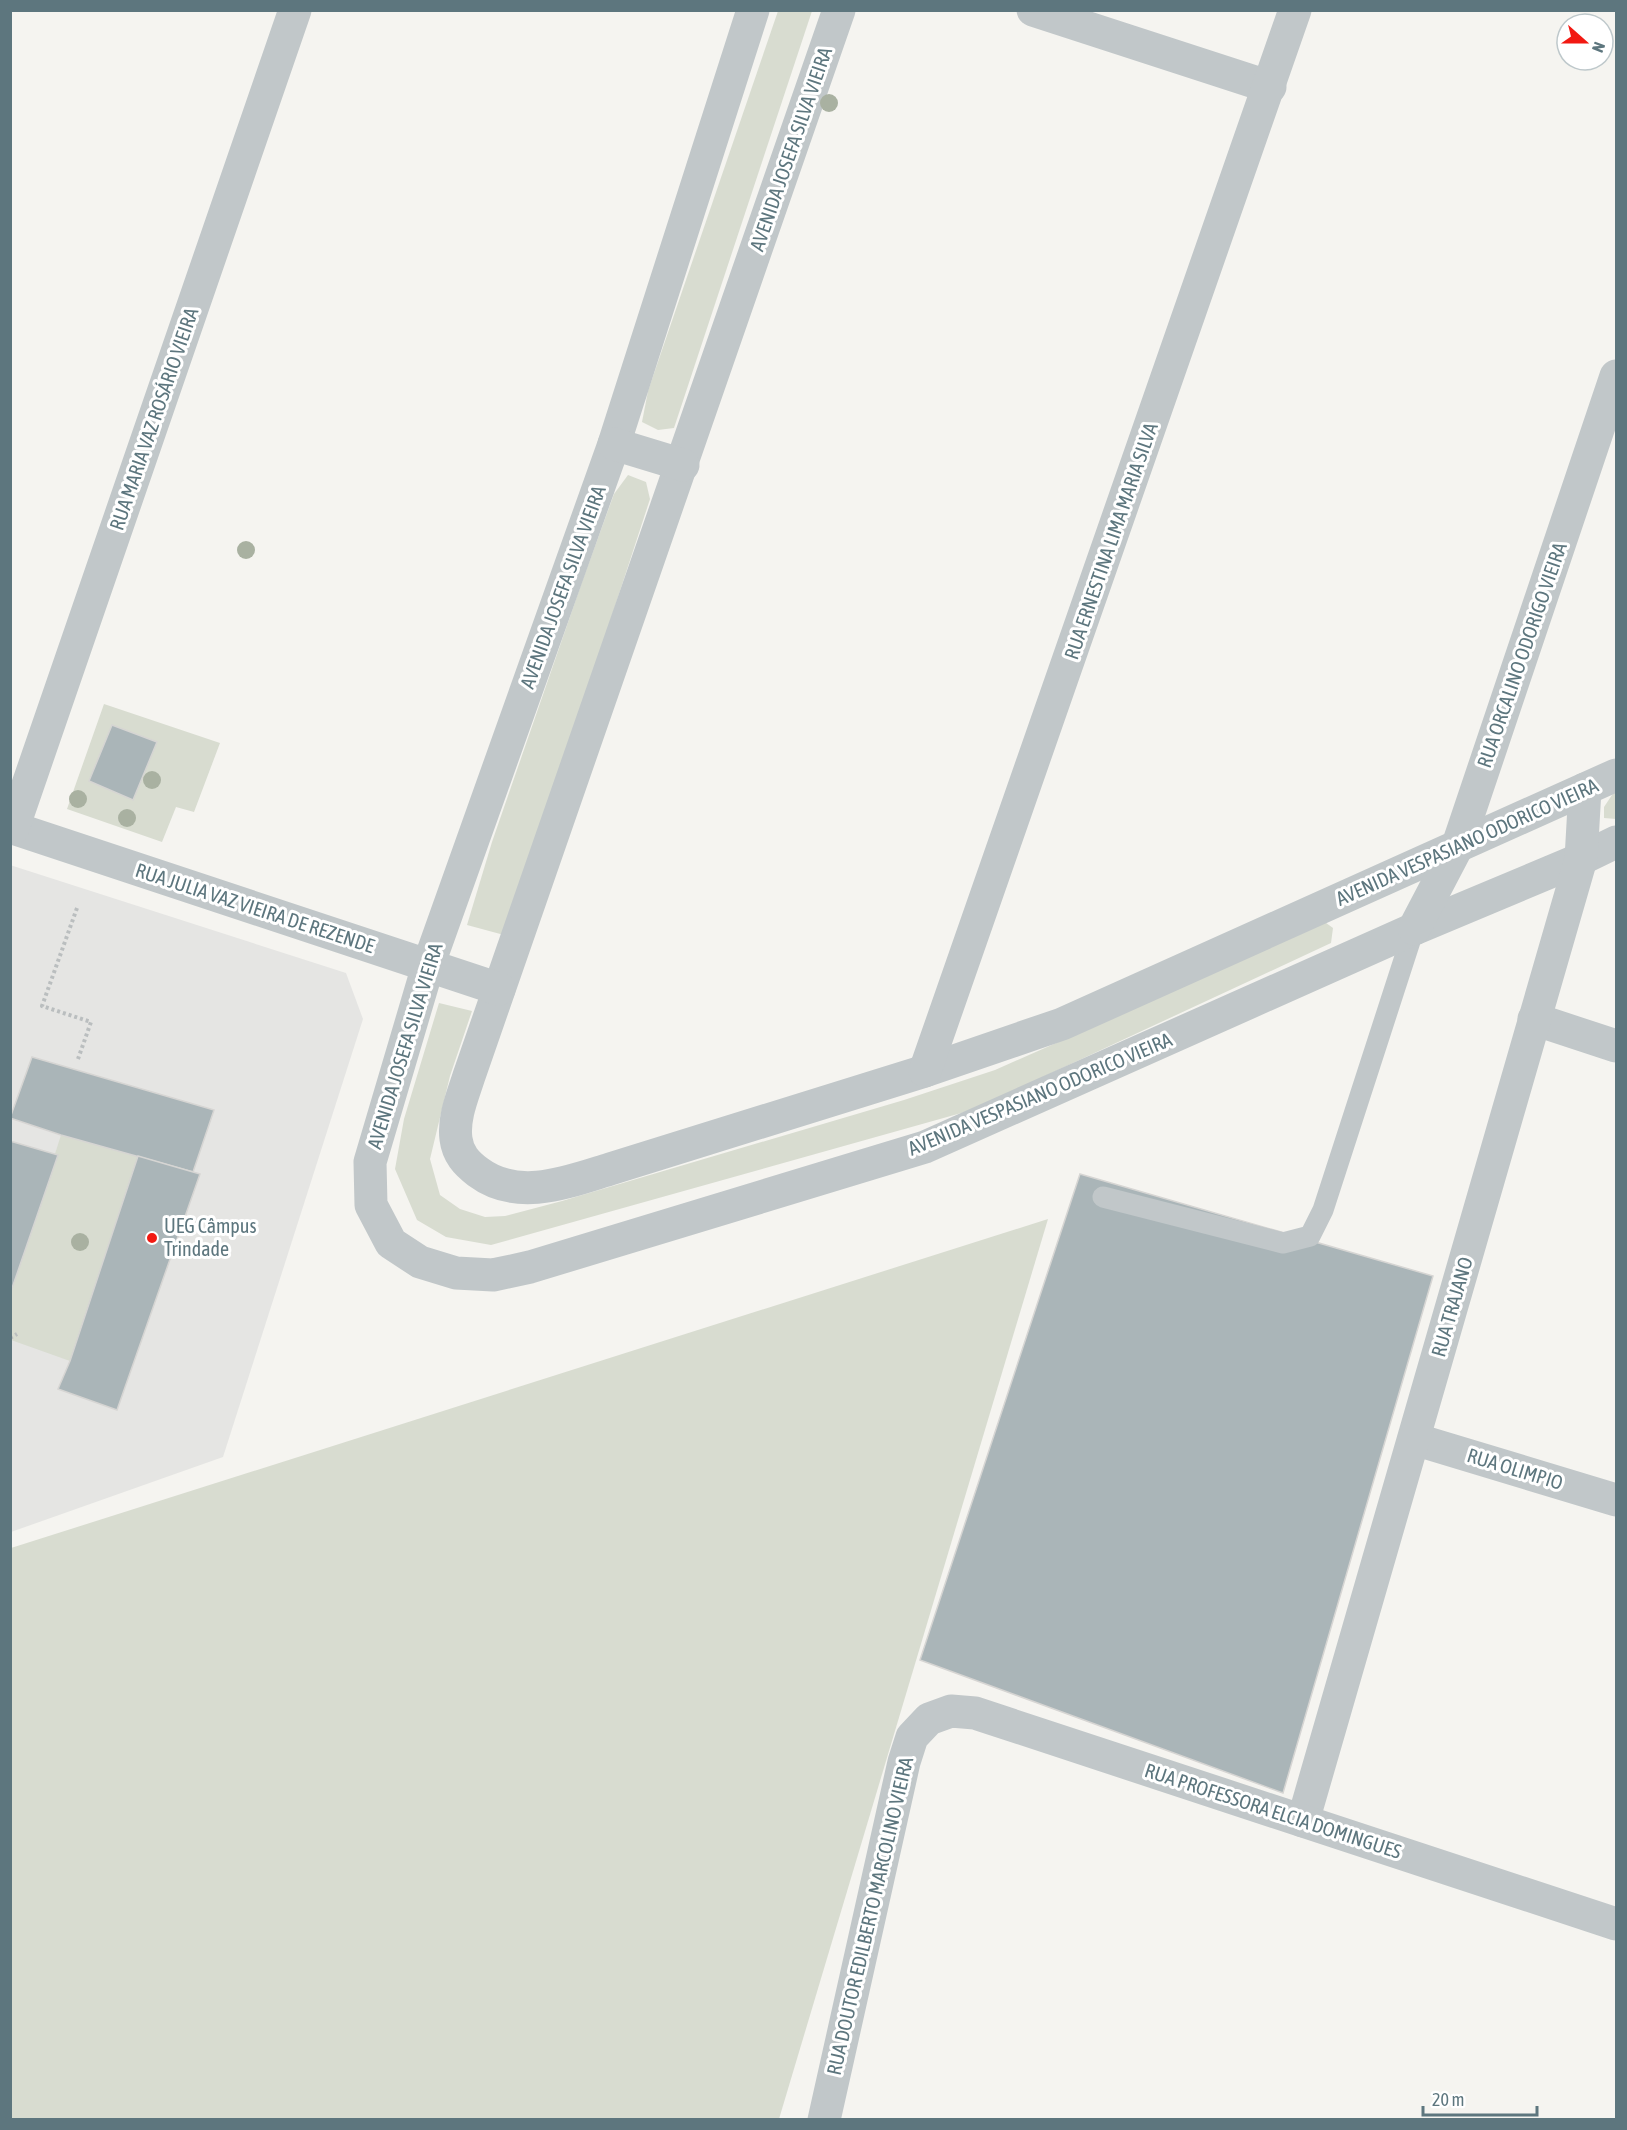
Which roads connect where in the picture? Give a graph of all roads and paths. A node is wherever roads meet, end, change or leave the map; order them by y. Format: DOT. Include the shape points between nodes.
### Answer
graph roads {
  1 [pos="295,10"];
  2 [pos="753,10"];
  3 [pos="839,10"];
  4 [pos="1033,10"];
  5 [pos="1295,10"];
  6 [pos="1270,87"];
  7 [pos="1617,376"];
  8 [pos="614,444"];
  9 [pos="683,465"];
  10 [pos="1617,775"];
  11 [pos="1585,789"];
  12 [pos="12,828"];
  13 [pos="1617,842"];
  14 [pos="1458,845"];
  15 [pos="1581,859"];
  16 [pos="77,908"];
  17 [pos="1414,929"];
  18 [pos="428,966"];
  19 [pos="499,989"];
  20 [pos="1534,1019"];
  21 [pos="1617,1046"];
  22 [pos="78,1059"];
  23 [pos="925,1071"];
  24 [pos="456,1139"];
  25 [pos="370,1162"];
  26 [pos="1103,1197"];
  27 [pos="17,1334"];
  28 [pos="10,1338"];
  29 [pos="1414,1439"];
  30 [pos="1617,1500"];
  31 [pos="929,1719"];
  32 [pos="1303,1821"];
  33 [pos="1617,1924"];
  34 [pos="824,2120"];
  1 -- 12 [label="street, RUA MARIA VAZ ROSÁRIO VIEIRA"];
  2 -- 8 [label="street, AVENIDA JOSEFA SILVA VIEIRA"];
  3 -- 9 [label="street, AVENIDA JOSEFA SILVA VIEIRA"];
  4 -- 6 [label="street"];
  5 -- 6 [label="street, RUA ERNESTINA LIMA MARIA SILVA"];
  6 -- 23 [label="street, RUA ERNESTINA LIMA MARIA SILVA"];
  7 -- 14 [label="street, RUA ORCALINO ODORIGO VIEIRA"];
  8 -- 9 [label="street"];
  8 -- 18 [label="street, AVENIDA JOSEFA SILVA VIEIRA"];
  9 -- 19 [label="street, AVENIDA JOSEFA SILVA VIEIRA"];
  10 -- 11 [label="street, AVENIDA VESPASIANO ODORICO VIEIRA"];
  11 -- 14 [label="street, AVENIDA VESPASIANO ODORICO VIEIRA"];
  11 -- 15 [label="street, RUA TRAJANO"];
  12 -- 18 [label="street, RUA JULIA VAZ VIEIRA DE REZENDE"];
  13 -- 15 [label="street, AVENIDA VESPASIANO ODORICO VIEIRA"];
  14 -- 17 [label="street, RUA ORCALINO ODORIGO VIEIRA"];
  14 -- 23 [label="street, AVENIDA VESPASIANO ODORICO VIEIRA" via="1062,1024"];
  15 -- 17 [label="street, AVENIDA VESPASIANO ODORICO VIEIRA"];
  15 -- 20 [label="street, RUA TRAJANO"];
  16 -- 22 [label="path" via="42,1006 91,1022"];
  17 -- 25 [label="street, AVENIDA VESPASIANO ODORICO VIEIRA" via="925,1146 530,1267 494,1275 456,1273 420,1262 391,1243 371,1205"];
  17 -- 26 [label="lane" via="1323,1210 1310,1236 1283,1243"];
  18 -- 19 [label="street, RUA JULIA VAZ VIEIRA DE REZENDE"];
  18 -- 25 [label="street, AVENIDA JOSEFA SILVA VIEIRA"];
  19 -- 24 [label="street, AVENIDA JOSEFA SILVA VIEIRA" via="458,1112"];
  20 -- 21 [label="street"];
  20 -- 29 [label="street, RUA TRAJANO"];
  23 -- 24 [label="street, AVENIDA VESPASIANO ODORICO VIEIRA" via="601,1172 531,1189 507,1187 483,1176 464,1162"];
  27 -- 28 [label="path"];
  29 -- 30 [label="street, RUA OLIMPIO"];
  29 -- 32 [label="street, RUA TRAJANO"];
  31 -- 32 [label="street, RUA PROFESSORA ELCIA DOMINGUES" via="951,1711 975,1713"];
  31 -- 34 [label="street, RUA DOUTOR EDILBERTO MARCOLINO VIEIRA" via="912,1737 904,1762"];
  32 -- 33 [label="street, RUA PROFESSORA ELCIA DOMINGUES"];
}
